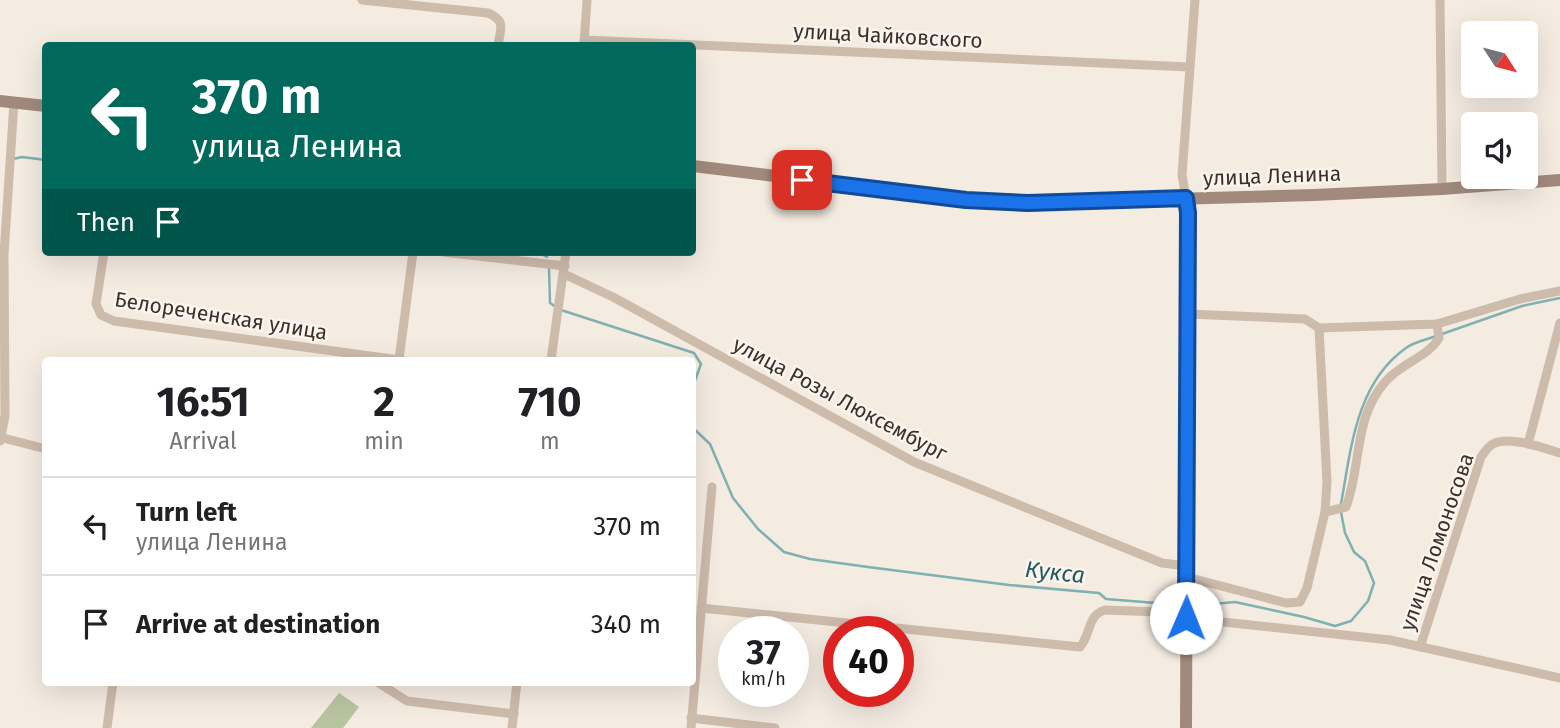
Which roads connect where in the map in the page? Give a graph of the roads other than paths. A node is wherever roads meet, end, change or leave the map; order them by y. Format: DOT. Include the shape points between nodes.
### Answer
graph roads {
  1 [pos="362,0"];
  2 [pos="587,0"];
  3 [pos="1195,0"];
  4 [pos="1440,0"];
  5 [pos="499,42"];
  6 [pos="584,42"];
  7 [pos="696,47"];
  8 [pos="1190,67"];
  9 [pos="0,102"];
  10 [pos="14,102"];
  11 [pos="42,106"];
  12 [pos="696,166"];
  13 [pos="1560,180"];
  14 [pos="1442,189"];
  15 [pos="1186,198"];
  16 [pos="103,256"];
  17 [pos="412,256"];
  18 [pos="470,256"];
  19 [pos="566,256"];
  20 [pos="564,270"];
  21 [pos="1560,291"];
  22 [pos="1186,314"];
  23 [pos="1560,323"];
  24 [pos="1320,328"];
  25 [pos="1438,331"];
  26 [pos="377,357"];
  27 [pos="399,357"];
  28 [pos="551,357"];
  29 [pos="0,438"];
  30 [pos="1528,444"];
  31 [pos="42,448"];
  32 [pos="1560,453"];
  33 [pos="712,486"];
  34 [pos="1325,512"];
  35 [pos="1187,571"];
  36 [pos="701,608"];
  37 [pos="1186,609"];
  38 [pos="1420,647"];
  39 [pos="696,666"];
  40 [pos="1560,678"];
  41 [pos="112,686"];
  42 [pos="383,686"];
  43 [pos="517,686"];
  44 [pos="694,686"];
  45 [pos="514,714"];
  46 [pos="691,723"];
  47 [pos="107,728"];
  48 [pos="512,728"];
  49 [pos="775,728"];
  50 [pos="1186,728"];
  1 -- 5 [label="street" via="488,13 501,23"];
  2 -- 6 [label="street"];
  3 -- 8 [label="street"];
  4 -- 14 [label="street"];
  7 -- 8 [label="street, улица Чайковского"];
  8 -- 15 [label="street" via="1182,175"];
  9 -- 10 [label="street"];
  10 -- 11 [label="street"];
  10 -- 29 [label="street" via="4,254 5,416"];
  12 -- 15 [label="street, улица Ленина" via="966,200 1028,203"];
  13 -- 14 [label="street, улица Ленина"];
  14 -- 15 [label="street, улица Ленина"];
  15 -- 22 [label="street"];
  16 -- 26 [label="street, Белореченская улица" via="96,304 101,315 114,321"];
  17 -- 27 [label="street, Белореченская улица"];
  18 -- 20 [label="street"];
  19 -- 20 [label="street"];
  20 -- 28 [label="street"];
  20 -- 35 [label="street, улица Розы Люксембург" via="914,462"];
  21 -- 25 [label="street" via="1520,299"];
  22 -- 24 [label="street" via="1305,319"];
  22 -- 35 [label="street"];
  23 -- 30 [label="street"];
  24 -- 25 [label="street"];
  24 -- 34 [label="street"];
  25 -- 34 [label="street" via="1430,351 1399,369 1375,396 1364,416 1346,506"];
  29 -- 31 [label="street"];
  30 -- 32 [label="street, улица Ломоносова"];
  30 -- 38 [label="street, улица Ломоносова" via="1502,440 1491,444 1482,457"];
  33 -- 36 [label="street"];
  34 -- 35 [label="street, улица Розы Люксембург" via="1300,601 1286,603"];
  35 -- 37 [label="street"];
  36 -- 37 [label="street" via="1063,647 1080,647 1086,641 1097,612"];
  36 -- 39 [label="street"];
  37 -- 38 [label="street"];
  37 -- 50 [label="street"];
  38 -- 40 [label="street"];
  41 -- 47 [label="street"];
  42 -- 45 [label="street" via="407,701"];
  43 -- 45 [label="street"];
  44 -- 46 [label="street"];
  45 -- 48 [label="street"];
  46 -- 49 [label="street"];
}
